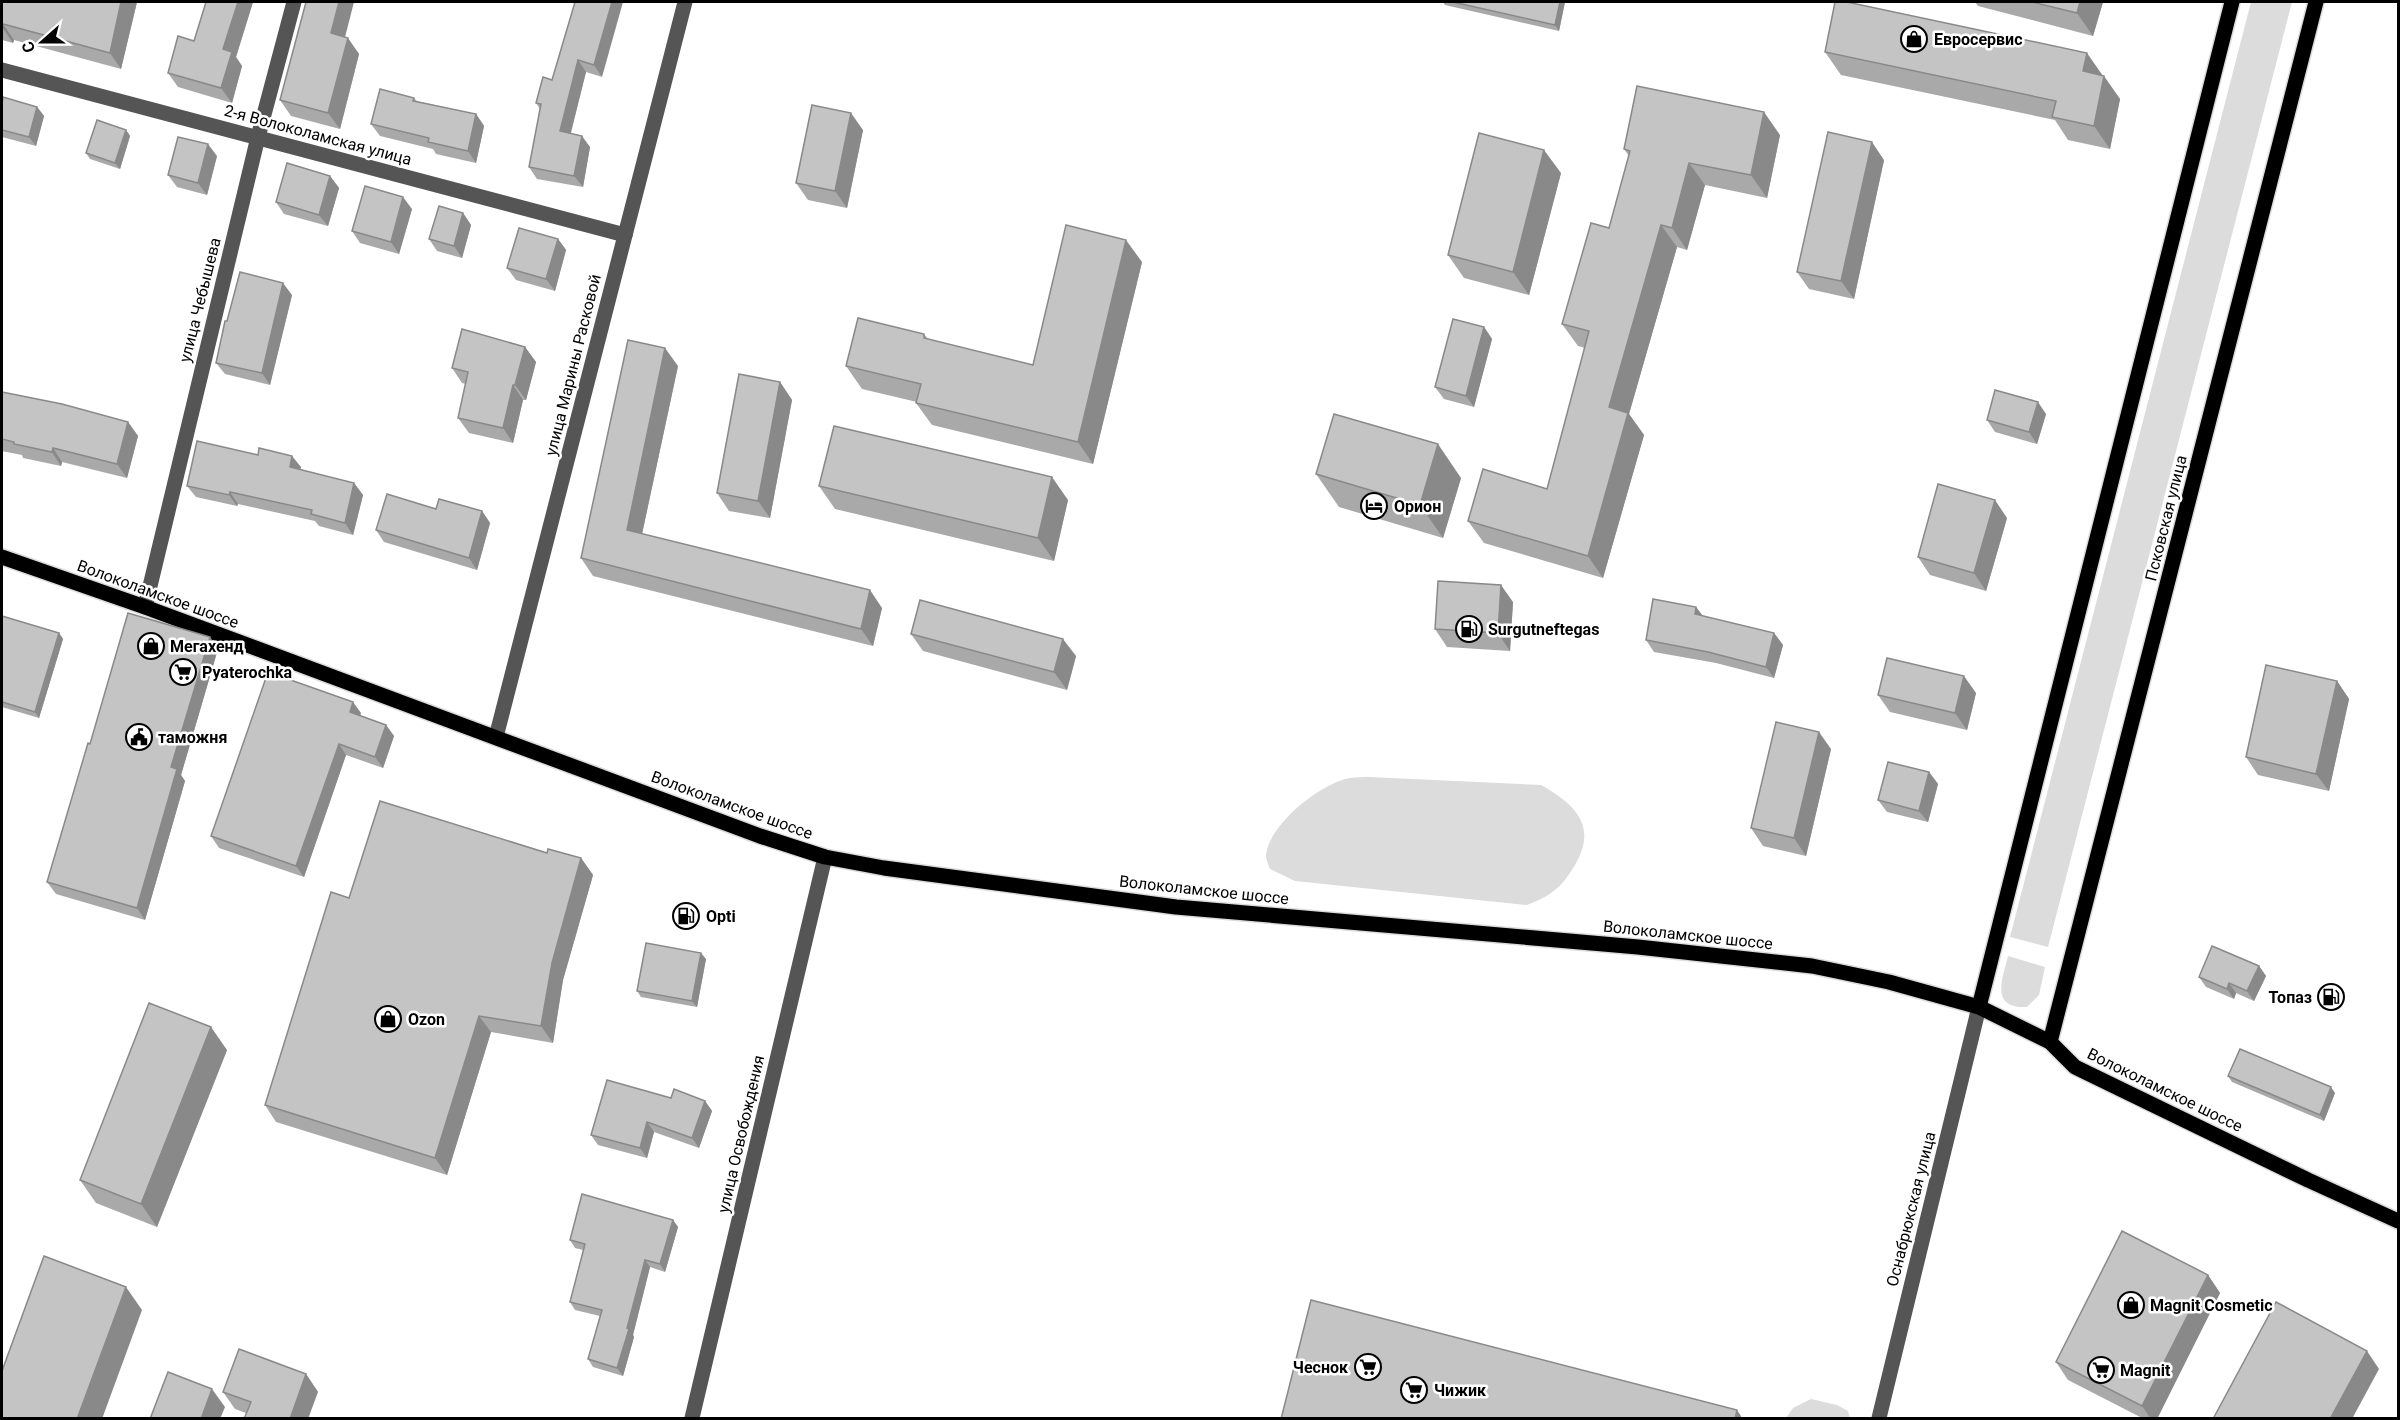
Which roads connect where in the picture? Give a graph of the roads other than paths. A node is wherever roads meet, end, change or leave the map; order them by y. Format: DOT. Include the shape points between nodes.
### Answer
graph roads {
  1 [pos="294,2"];
  2 [pos="685,2"];
  3 [pos="2232,2"];
  4 [pos="2316,2"];
  5 [pos="2,70"];
  6 [pos="258,137"];
  7 [pos="625,235"];
  8 [pos="2,557"];
  9 [pos="145,607"];
  10 [pos="496,737"];
  11 [pos="825,857"];
  12 [pos="1979,1007"];
  13 [pos="2050,1042"];
  14 [pos="2398,1221"];
  15 [pos="693,1419"];
  16 [pos="1879,1419"];
  1 -- 6 [label="street, улица Чебышева"];
  2 -- 7 [label="street, улица Марины Расковой"];
  3 -- 12 [label="main road"];
  4 -- 13 [label="main road, Псковская улица"];
  5 -- 6 [label="street, 2-я Волоколамская улица"];
  6 -- 7 [label="street, 2-я Волоколамская улица"];
  6 -- 9 [label="street, улица Чебышева"];
  7 -- 10 [label="street, улица Марины Расковой"];
  8 -- 9 [label="main road, Волоколамское шоссе"];
  9 -- 10 [label="main road, Волоколамское шоссе"];
  10 -- 11 [label="main road, Волоколамское шоссе"];
  11 -- 12 [label="main road, Волоколамское шоссе" via="1176,907 1812,966"];
  11 -- 15 [label="street, улица Освобождения"];
  12 -- 13 [label="main road, Волоколамское шоссе"];
  12 -- 16 [label="street, Оснабрюкская улица"];
  13 -- 14 [label="main road, Волоколамское шоссе" via="2075,1067"];
}
